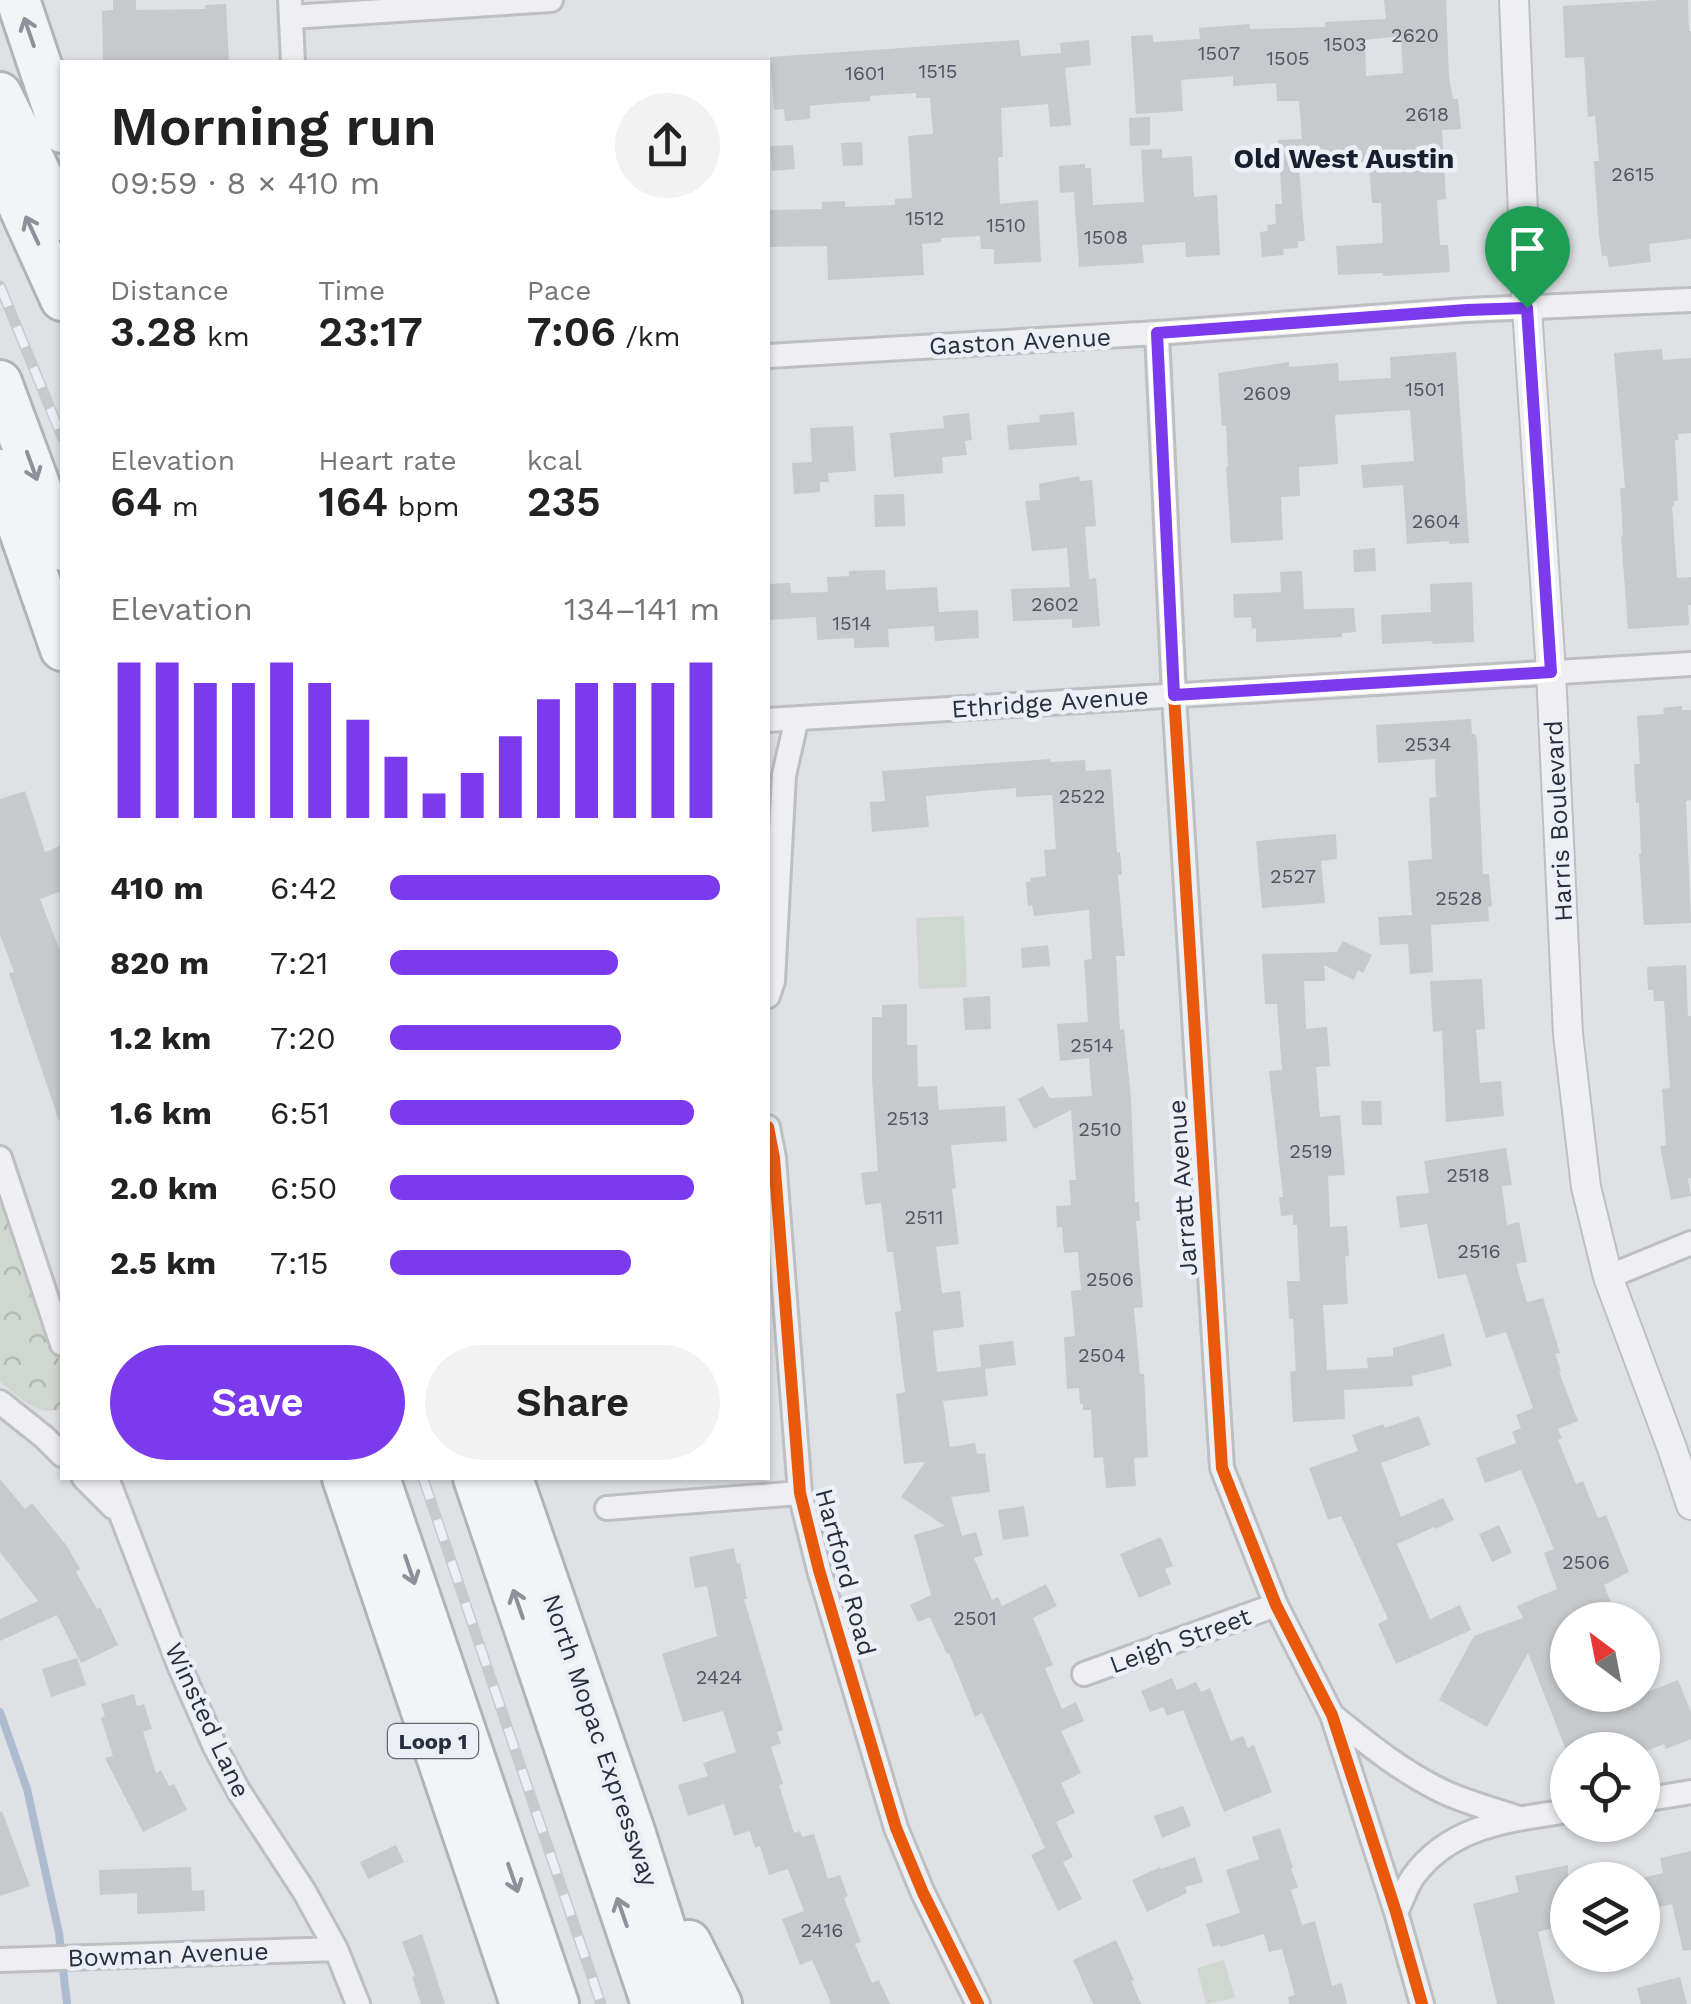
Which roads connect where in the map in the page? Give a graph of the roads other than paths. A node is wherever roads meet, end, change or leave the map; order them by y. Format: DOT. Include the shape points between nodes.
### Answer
graph roads {
  1 [pos="18,0"];
  2 [pos="551,0"];
  3 [pos="1514,0"];
  4 [pos="290,8"];
  5 [pos="293,60"];
  6 [pos="0,94"];
  7 [pos="60,125"];
  8 [pos="0,162"];
  9 [pos="60,215"];
  10 [pos="60,295"];
  11 [pos="1691,300"];
  12 [pos="1527,308"];
  13 [pos="1157,333"];
  14 [pos="770,356"];
  15 [pos="0,382"];
  16 [pos="0,471"];
  17 [pos="60,545"];
  18 [pos="0,558"];
  19 [pos="60,643"];
  20 [pos="1691,664"];
  21 [pos="60,669"];
  22 [pos="1551,672"];
  23 [pos="1174,695"];
  24 [pos="797,718"];
  25 [pos="770,720"];
  26 [pos="770,990"];
  27 [pos="770,1137"];
  28 [pos="0,1158"];
  29 [pos="1691,1243"];
  30 [pos="1608,1277"];
  31 [pos="60,1338"];
  32 [pos="0,1402"];
  33 [pos="60,1453"];
  34 [pos="86,1480"];
  35 [pos="108,1480"];
  36 [pos="345,1480"];
  37 [pos="379,1480"];
  38 [pos="476,1480"];
  39 [pos="512,1480"];
  40 [pos="800,1493"];
  41 [pos="1691,1505"];
  42 [pos="607,1508"];
  43 [pos="120,1514"];
  44 [pos="1276,1605"];
  45 [pos="1084,1674"];
  46 [pos="1332,1715"];
  47 [pos="1691,1792"];
  48 [pos="1660,1797"];
  49 [pos="1550,1814"];
  50 [pos="1519,1818"];
  51 [pos="633,1831"];
  52 [pos="1396,1912"];
  53 [pos="336,1949"];
  54 [pos="0,1960"];
  55 [pos="358,2004"];
  56 [pos="522,2004"];
  57 [pos="558,2004"];
  58 [pos="653,2004"];
  59 [pos="688,2004"];
  60 [pos="720,2004"];
  61 [pos="978,2004"];
  62 [pos="1422,2004"];
  7 -- 1 [label="highway, one-way"];
  2 -- 4 [label="street"];
  3 -- 12 [label="street, Harris Boulevard"];
  4 -- 5 [label="street"];
  6 -- 9 [label="highway"];
  10 -- 8 [label="highway, one-way"];
  11 -- 12 [label="street, Gaston Avenue"];
  12 -- 13 [label="street, Gaston Avenue"];
  12 -- 22 [label="street, Harris Boulevard"];
  13 -- 14 [label="street, Gaston Avenue"];
  13 -- 23 [label="street, Jarratt Avenue"];
  15 -- 17 [label="highway, one-way"];
  16 -- 19 [label="highway"];
  18 -- 21 [label="highway" via="30,629"];
  20 -- 22 [label="street, Ethridge Avenue"];
  22 -- 23 [label="street, Ethridge Avenue"];
  22 -- 30 [label="street, Harris Boulevard" via="1568,1034 1586,1187"];
  23 -- 24 [label="street, Ethridge Avenue"];
  23 -- 44 [label="street, Jarratt Avenue" via="1222,1468"];
  24 -- 25 [label="street, Ethridge Avenue"];
  24 -- 26 [label="street" via="784,775"];
  27 -- 40 [label="street, Hartford Road"];
  28 -- 31 [label="street"];
  29 -- 30 [label="street"];
  30 -- 41 [label="street, Harris Boulevard"];
  32 -- 33 [label="street"];
  34 -- 43 [label="street"];
  35 -- 43 [label="street, Winsted Lane"];
  36 -- 56 [label="highway, Loop 1"];
  37 -- 57 [label="highway, one-way"];
  58 -- 38 [label="highway, one-way"];
  39 -- 51 [label="highway, North Mopac Expressway"];
  40 -- 42 [label="street"];
  40 -- 61 [label="street, Hartford Road" via="896,1828"];
  43 -- 53 [label="street, Winsted Lane" via="215,1747"];
  44 -- 45 [label="street, Leigh Street"];
  44 -- 46 [label="street, Jarratt Avenue"];
  46 -- 50 [label="street" via="1412,1776"];
  46 -- 52 [label="street, Jarratt Avenue"];
  47 -- 48 [label="street"];
  49 -- 50 [label="street"];
  50 -- 52 [label="street" via="1473,1829 1440,1849 1414,1877"];
  51 -- 59 [label="highway, North Mopac Expressway"];
  51 -- 60 [label="highway"];
  52 -- 62 [label="street, Jarratt Avenue"];
  53 -- 54 [label="street, Bowman Avenue"];
  53 -- 55 [label="street, Winsted Lane"];
}
